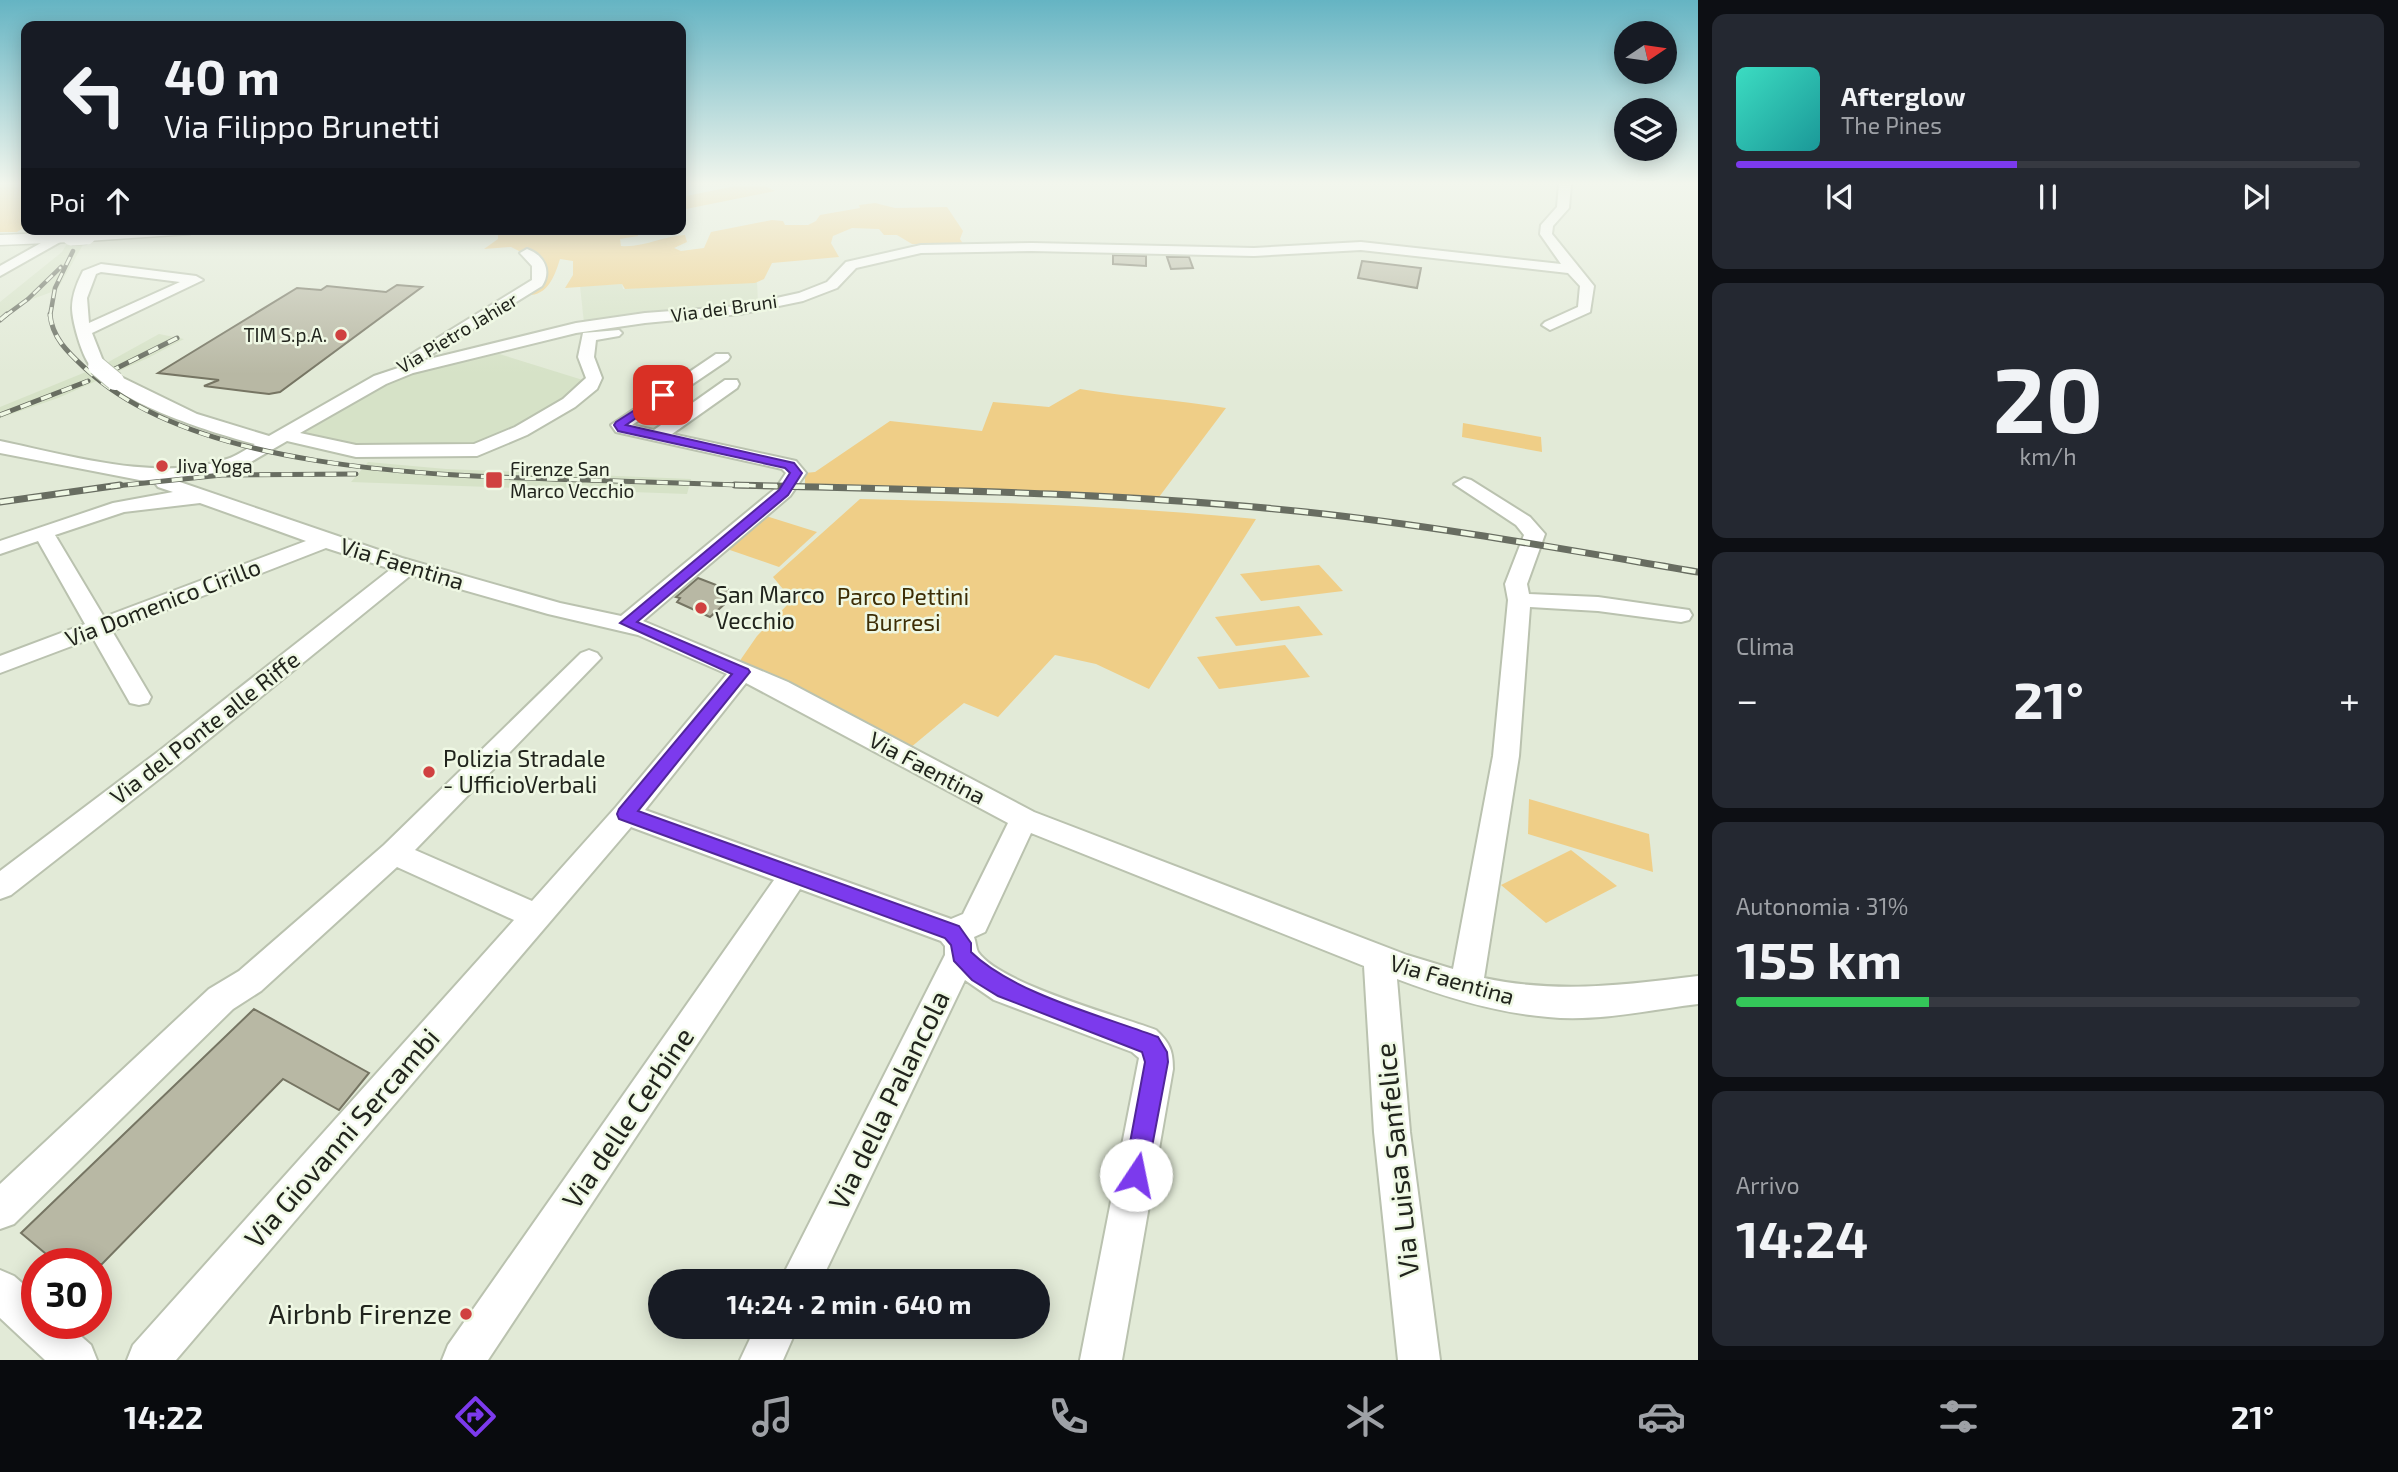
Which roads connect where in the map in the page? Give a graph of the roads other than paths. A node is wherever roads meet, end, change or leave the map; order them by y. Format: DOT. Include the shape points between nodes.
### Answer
graph roads {
  1 [pos="50,247"];
  2 [pos="1013,247"];
  3 [pos="1051,247"];
  4 [pos="1344,247"];
  5 [pos="1374,247"];
  6 [pos="1554,247"];
  7 [pos="527,253"];
  8 [pos="1572,269"];
  9 [pos="0,272"];
  10 [pos="1549,325"];
  11 [pos="587,331"];
  12 [pos="82,332"];
  13 [pos="722,356"];
  14 [pos="380,380"];
  15 [pos="731,384"];
  16 [pos="657,436"];
  17 [pos="278,438"];
  18 [pos="0,447"];
  19 [pos="154,479"];
  20 [pos="1464,484"];
  21 [pos="206,499"];
  22 [pos="44,534"];
  23 [pos="325,541"];
  24 [pos="0,548"];
  25 [pos="407,567"];
  26 [pos="1519,600"];
  27 [pos="1681,615"];
  28 [pos="627,623"];
  29 [pos="98,628"];
  30 [pos="589,658"];
  31 [pos="0,665"];
  32 [pos="742,672"];
  33 [pos="139,698"];
  34 [pos="626,814"];
  35 [pos="1024,819"];
  36 [pos="394,853"];
  37 [pos="793,876"];
  38 [pos="0,887"];
  39 [pos="536,916"];
  40 [pos="956,944"];
  41 [pos="1379,960"];
  42 [pos="1466,988"];
  43 [pos="1698,990"];
  44 [pos="0,1210"];
  45 [pos="806,1269"];
  46 [pos="0,1290"];
  47 [pos="772,1339"];
  48 [pos="76,1360"];
  49 [pos="148,1360"];
  50 [pos="463,1360"];
  51 [pos="761,1360"];
  52 [pos="1101,1360"];
  53 [pos="1419,1360"];
  1 -- 9 [label="street"];
  2 -- 11 [label="street, Via dei Bruni" via="910,250 851,265 825,289 740,310 736,325 709,322 677,328"];
  3 -- 4 [label="street, Via dei Bruni" via="1237,252"];
  5 -- 8 [label="street, Via dei Bruni"];
  6 -- 8 [label="street"];
  7 -- 14 [label="street, Via Pietro Jahier" via="541,270 531,287"];
  8 -- 10 [label="street" via="1587,286 1587,305"];
  11 -- 14 [label="street" via="456,357"];
  11 -- 17 [label="street" via="586,357 594,378 591,386 491,446 453,452 356,451"];
  12 -- 12 [label="street" via="195,282 196,280 91,270 78,312"];
  12 -- 17 [label="street, bridge" via="97,366 175,414 218,429"];
  13 -- 16 [label="street" via="620,425"];
  14 -- 17 [label="street"];
  15 -- 16 [label="street"];
  16 -- 28 [label="street" via="789,465 796,473 783,492"];
  17 -- 19 [label="street" via="242,460"];
  18 -- 19 [label="street, Via Faentina"];
  19 -- 21 [label="street, Via Faentina"];
  20 -- 26 [label="street" via="1534,531 1517,584"];
  21 -- 22 [label="street" via="136,503"];
  21 -- 23 [label="street, Via Faentina"];
  22 -- 24 [label="street"];
  22 -- 29 [label="street"];
  23 -- 25 [label="street, Via Faentina"];
  23 -- 29 [label="street, Via Domenico Cirillo"];
  25 -- 28 [label="street, Via Faentina" via="555,609"];
  25 -- 38 [label="street, Via del Ponte alle Riffe"];
  26 -- 27 [label="street"];
  26 -- 42 [label="street" via="1506,756"];
  28 -- 32 [label="street, Via Faentina"];
  29 -- 31 [label="street, Via Domenico Cirillo"];
  29 -- 33 [label="street"];
  30 -- 36 [label="street"];
  32 -- 34 [label="street, Via Giovanni Sercambi"];
  32 -- 35 [label="street, Via Faentina"];
  34 -- 37 [label="street"];
  34 -- 39 [label="street, Via Giovanni Sercambi"];
  35 -- 40 [label="street, Via della Palancola" via="974,923"];
  35 -- 41 [label="street, Via Faentina"];
  36 -- 39 [label="street"];
  36 -- 44 [label="street" via="250,981 221,999"];
  37 -- 40 [label="street"];
  37 -- 50 [label="street, Via delle Cerbine"];
  39 -- 49 [label="street, Via Giovanni Sercambi"];
  40 -- 45 [label="street, Via della Palancola"];
  40 -- 52 [label="street" via="980,974 1006,990 1144,1041 1156,1052"];
  41 -- 42 [label="street, Via Faentina"];
  41 -- 53 [label="street, Via Luisa Sanfelice" via="1392,1132"];
  42 -- 43 [label="street, Via Faentina" via="1560,1003"];
  46 -- 48 [label="street"];
  47 -- 51 [label="street"];
}
